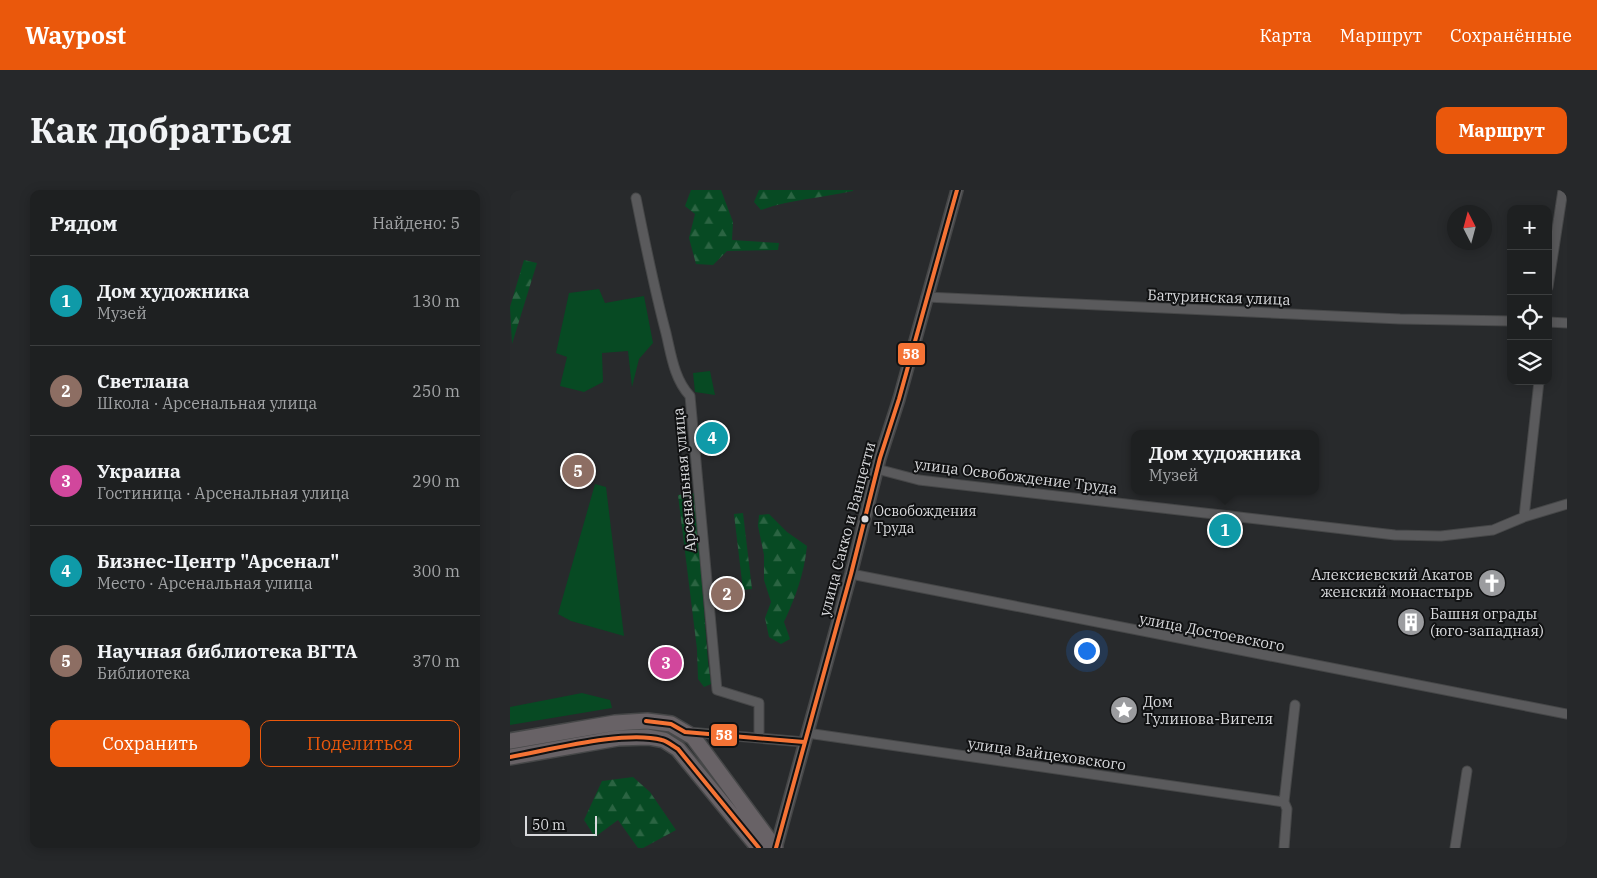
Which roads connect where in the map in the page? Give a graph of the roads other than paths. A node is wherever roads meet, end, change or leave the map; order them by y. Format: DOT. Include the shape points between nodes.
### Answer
graph roads {
  1 [pos="956,190"];
  2 [pos="1564,190"];
  3 [pos="636,198"];
  4 [pos="1552,263"];
  5 [pos="926,297"];
  6 [pos="1507,321"];
  7 [pos="1552,322"];
  8 [pos="1567,323"];
  9 [pos="1539,385"];
  10 [pos="877,469"];
  11 [pos="1567,504"];
  12 [pos="1524,517"];
  13 [pos="851,574"];
  14 [pos="1296,705"];
  15 [pos="1567,714"];
  16 [pos="685,732"];
  17 [pos="759,737"];
  18 [pos="806,737"];
  19 [pos="510,741"];
  20 [pos="510,757"];
  21 [pos="1467,771"];
  22 [pos="1284,802"];
  23 [pos="759,848"];
  24 [pos="776,848"];
  25 [pos="1284,848"];
  26 [pos="1455,848"];
  1 -- 5 [label="street, улица Сакко и Ванцетти"];
  2 -- 4 [label="street"];
  3 -- 17 [label="street, Арсенальная улица" via="652,282 674,364 682,388 690,396 717,690 759,703"];
  5 -- 6 [label="street, Батуринская улица"];
  5 -- 10 [label="street, улица Сакко и Ванцетти"];
  7 -- 8 [label="street"];
  9 -- 12 [label="street"];
  10 -- 12 [label="street, улица Освобождение Труда" via="919,480 1394,535 1441,536 1493,530"];
  10 -- 13 [label="street, улица Сакко и Ванцетти"];
  11 -- 12 [label="street, улица Освобождение Труда"];
  13 -- 15 [label="street, улица Достоевского"];
  13 -- 18 [label="street, улица Сакко и Ванцетти"];
  14 -- 22 [label="street"];
  16 -- 17 [label="street, улица Вайцеховского"];
  16 -- 19 [label="main road" via="671,724 648,721 615,723"];
  16 -- 24 [label="main road" via="693,737"];
  17 -- 18 [label="street, улица Вайцеховского"];
  18 -- 22 [label="street, улица Вайцеховского"];
  18 -- 24 [label="street, улица Сакко и Ванцетти"];
  20 -- 23 [label="main road" via="618,738 664,740 678,749"];
  21 -- 26 [label="street"];
  22 -- 25 [label="street" via="1287,809"];
}
